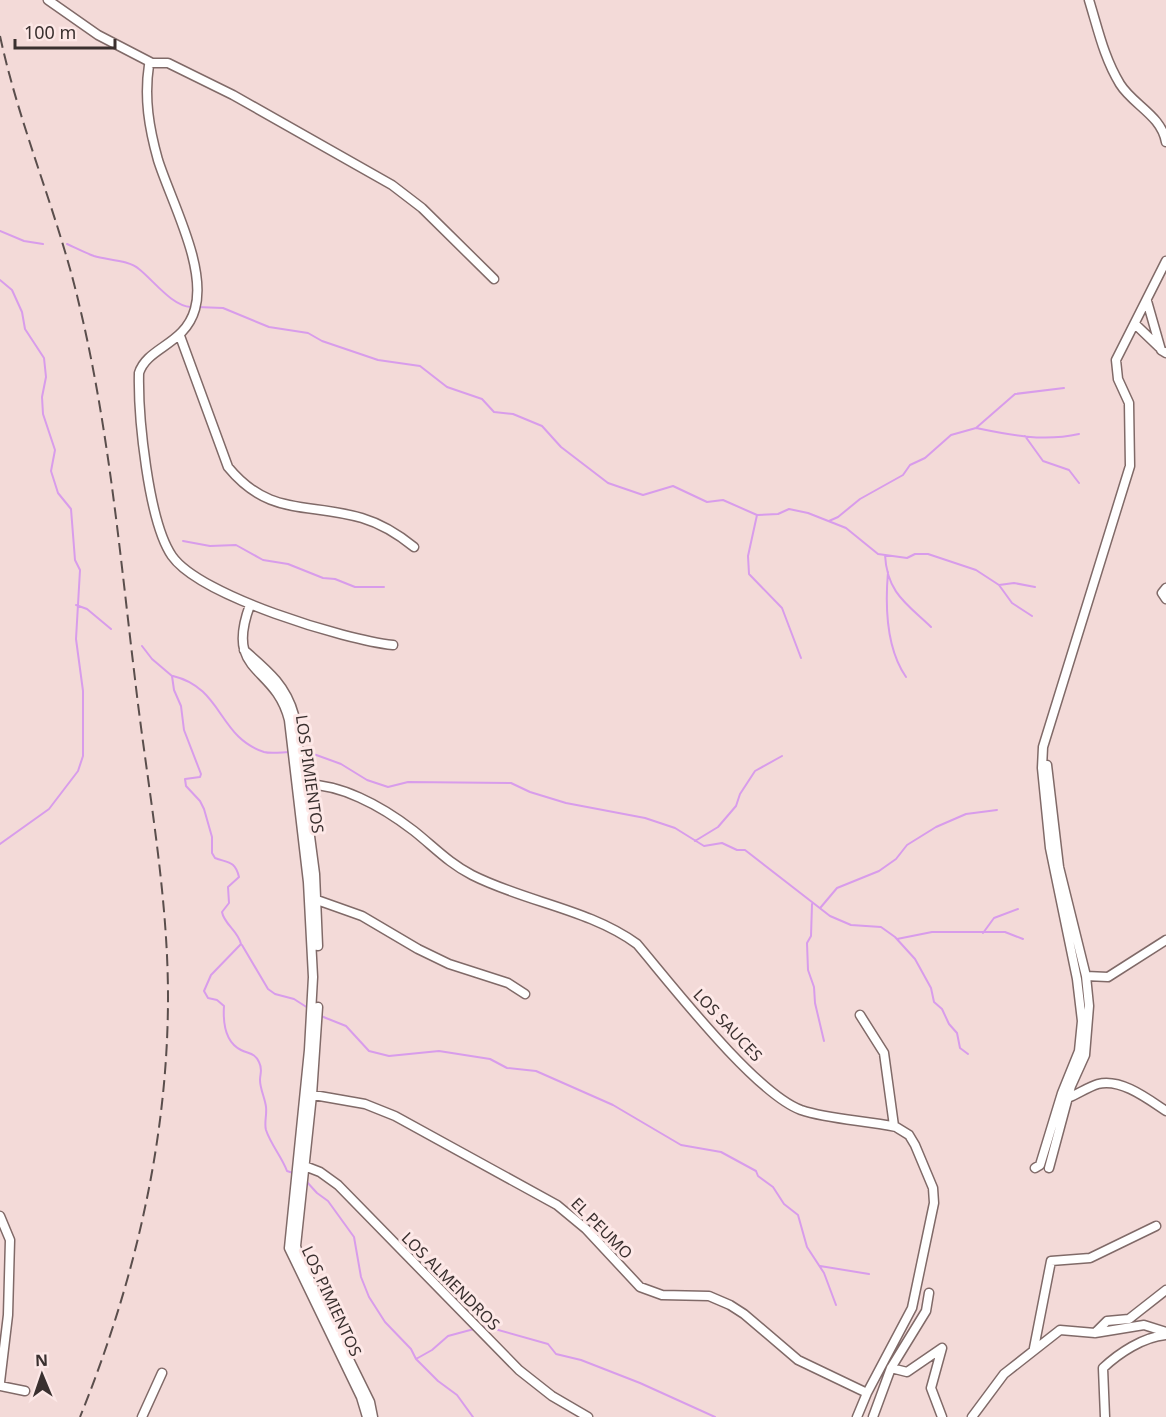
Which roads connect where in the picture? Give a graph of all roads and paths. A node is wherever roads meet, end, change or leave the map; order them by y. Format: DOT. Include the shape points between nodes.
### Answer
graph roads {
  1 [pos="48,0"];
  2 [pos="1089,0"];
  3 [pos="152,63"];
  4 [pos="1166,142"];
  5 [pos="1166,261"];
  6 [pos="494,279"];
  7 [pos="1147,300"];
  8 [pos="1136,324"];
  9 [pos="180,336"];
  10 [pos="1164,351"];
  11 [pos="414,547"];
  12 [pos="1166,588"];
  13 [pos="1166,599"];
  14 [pos="250,605"];
  15 [pos="393,645"];
  16 [pos="1047,765"];
  17 [pos="301,785"];
  18 [pos="317,900"];
  19 [pos="1166,940"];
  20 [pos="1086,976"];
  21 [pos="525,994"];
  22 [pos="860,1015"];
  23 [pos="309,1095"];
  24 [pos="1068,1098"];
  25 [pos="1166,1111"];
  26 [pos="894,1126"];
  27 [pos="301,1165"];
  28 [pos="1035,1168"];
  29 [pos="1049,1168"];
  30 [pos="0,1216"];
  31 [pos="1156,1226"];
  32 [pos="1166,1290"];
  33 [pos="929,1293"];
  34 [pos="1095,1333"];
  35 [pos="1166,1333"];
  36 [pos="1034,1348"];
  37 [pos="891,1368"];
  38 [pos="1,1371"];
  39 [pos="162,1373"];
  40 [pos="0,1384"];
  41 [pos="25,1391"];
  42 [pos="867,1393"];
  43 [pos="142,1417"];
  44 [pos="367,1417"];
  45 [pos="373,1417"];
  46 [pos="588,1417"];
  47 [pos="857,1417"];
  48 [pos="873,1417"];
  49 [pos="942,1417"];
  50 [pos="972,1417"];
  51 [pos="1105,1417"];
  1 -- 3 [label="street" via="98,35"];
  2 -- 4 [label="street" via="1108,62 1122,87 1156,120"];
  3 -- 6 [label="street" via="168,63 395,182"];
  3 -- 9 [label="street" via="146,96 151,132 196,276 195,310"];
  5 -- 7 [label="street"];
  7 -- 8 [label="street"];
  7 -- 10 [label="street"];
  8 -- 10 [label="street"];
  8 -- 28 [label="street" via="1116,360 1118,379 1129,403 1130,466 1043,747 1050,848 1082,1021 1079,1051 1040,1165"];
  9 -- 11 [label="street" via="228,467 242,484 268,501 379,524"];
  9 -- 14 [label="street" via="146,360 139,373 147,463 158,520 180,565 193,576"];
  12 -- 13 [label="street" via="1162,593"];
  14 -- 15 [label="street" via="363,642"];
  14 -- 17 [label="street, LOS PIMIENTOS" via="241,629 244,650 275,677 289,699 296,723"];
  16 -- 20 [label="street" via="1059,867"];
  17 -- 18 [label="street, LOS PIMIENTOS"];
  17 -- 23 [label="street, LOS PIMIENTOS" via="313,941"];
  17 -- 26 [label="street, LOS SAUCES" via="322,784 367,802 394,817 474,876 626,936 741,1063 791,1105"];
  18 -- 21 [label="street" via="363,916 449,964 508,983"];
  18 -- 23 [label="street, LOS PIMIENTOS" via="318,1020"];
  19 -- 20 [label="street" via="1108,977"];
  20 -- 24 [label="street" via="1088,1037"];
  22 -- 26 [label="street" via="884,1053"];
  23 -- 27 [label="street, LOS PIMIENTOS"];
  23 -- 42 [label="street, EL PEUMO" via="378,1108 499,1172 570,1214 640,1287 662,1295 708,1296 730,1305 798,1360"];
  24 -- 25 [label="street" via="1096,1085 1111,1083 1144,1096"];
  24 -- 29 [label="street"];
  26 -- 42 [label="street" via="904,1130 915,1145 933,1188 934,1203 912,1308"];
  27 -- 44 [label="street, LOS PIMIENTOS" via="289,1239 291,1254 361,1397"];
  27 -- 45 [label="street, LOS PIMIENTOS" via="297,1252 370,1402"];
  27 -- 46 [label="street, LOS ALMENDROS" via="338,1185 519,1370"];
  30 -- 38 [label="street" via="10,1240 8,1315"];
  31 -- 36 [label="street" via="1090,1258 1051,1261"];
  32 -- 34 [label="street" via="1129,1319 1107,1321"];
  33 -- 37 [label="street" via="926,1311"];
  34 -- 35 [label="street" via="1144,1325"];
  34 -- 36 [label="street" via="1060,1330"];
  35 -- 51 [label="street" via="1153,1336 1102,1368"];
  36 -- 50 [label="street" via="1004,1374"];
  37 -- 48 [label="street"];
  37 -- 49 [label="street" via="907,1372 942,1348 931,1388"];
  38 -- 40 [label="street"];
  39 -- 43 [label="street"];
  40 -- 41 [label="street"];
  42 -- 47 [label="street"];
}
